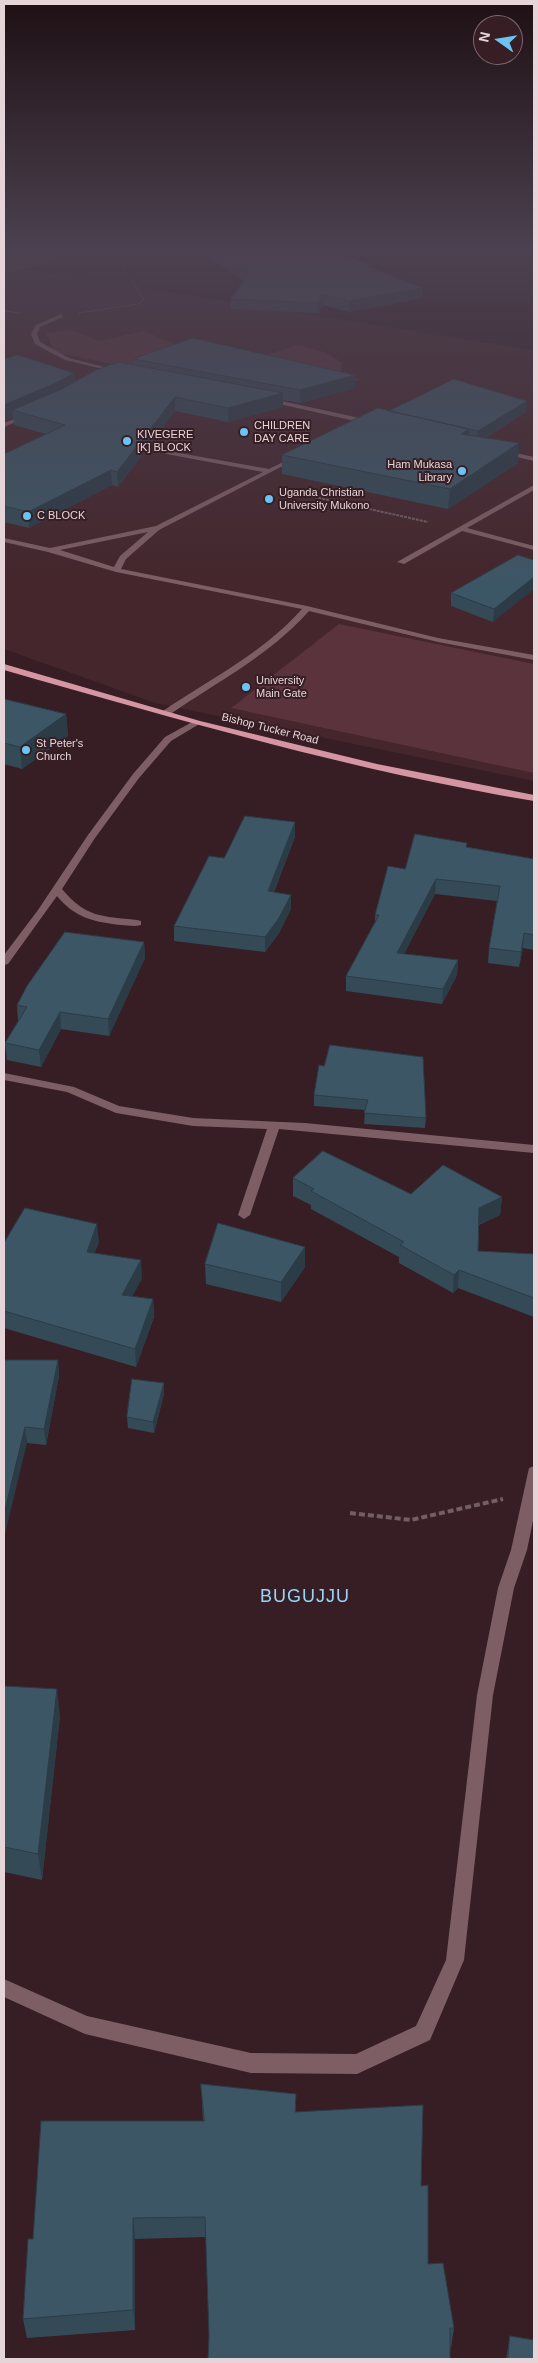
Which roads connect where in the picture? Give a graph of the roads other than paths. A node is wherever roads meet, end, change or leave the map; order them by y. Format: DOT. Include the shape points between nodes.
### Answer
graph roads {
  1 [pos="83,363"];
  2 [pos="113,371"];
  3 [pos="122,373"];
  4 [pos="105,375"];
  5 [pos="256,398"];
  6 [pos="33,413"];
  7 [pos="366,421"];
  8 [pos="4,425"];
  9 [pos="357,426"];
  10 [pos="384,426"];
  11 [pos="497,451"];
  12 [pos="168,453"];
  13 [pos="304,453"];
  14 [pos="534,460"];
  15 [pos="269,472"];
  16 [pos="534,487"];
  17 [pos="158,528"];
  18 [pos="463,529"];
  19 [pos="4,540"];
  20 [pos="534,548"];
  21 [pos="50,550"];
  22 [pos="401,562"];
  23 [pos="116,570"];
  24 [pos="307,608"];
  25 [pos="534,658"];
  26 [pos="4,667"];
  27 [pos="166,713"];
  28 [pos="197,723"];
  29 [pos="534,798"];
  30 [pos="57,889"];
  31 [pos="137,923"];
  32 [pos="4,962"];
  33 [pos="4,1077"];
  34 [pos="274,1125"];
  35 [pos="534,1149"];
  36 [pos="244,1215"];
  37 [pos="534,1472"];
  38 [pos="4,1988"];
  1 -- 2 [label="street"];
  2 -- 3 [label="street"];
  2 -- 4 [label="street"];
  5 -- 7 [label="street"];
  6 -- 8 [label="street"];
  7 -- 9 [label="street"];
  7 -- 10 [label="street"];
  11 -- 14 [label="street"];
  12 -- 15 [label="street"];
  13 -- 15 [label="street"];
  15 -- 17 [label="street"];
  16 -- 18 [label="street"];
  17 -- 21 [label="street"];
  17 -- 23 [label="street" via="123,558"];
  18 -- 20 [label="street"];
  18 -- 22 [label="street"];
  19 -- 21 [label="street"];
  21 -- 23 [label="street"];
  23 -- 24 [label="street"];
  24 -- 25 [label="street" via="438,640"];
  24 -- 27 [label="street" via="293,626"];
  26 -- 27 [label="main road, Bishop Tucker Road"];
  27 -- 28 [label="main road, Bishop Tucker Road"];
  28 -- 29 [label="main road, Bishop Tucker Road" via="377,767"];
  28 -- 30 [label="street" via="168,739 136,776"];
  30 -- 31 [label="street" via="70,907 83,917"];
  30 -- 32 [label="street"];
  33 -- 34 [label="street" via="70,1089 116,1109 193,1122"];
  34 -- 35 [label="street"];
  34 -- 36 [label="street"];
  37 -- 38 [label="street" via="485,1695 455,1960 423,2033 357,2064 251,2063 85,2025"];
}
